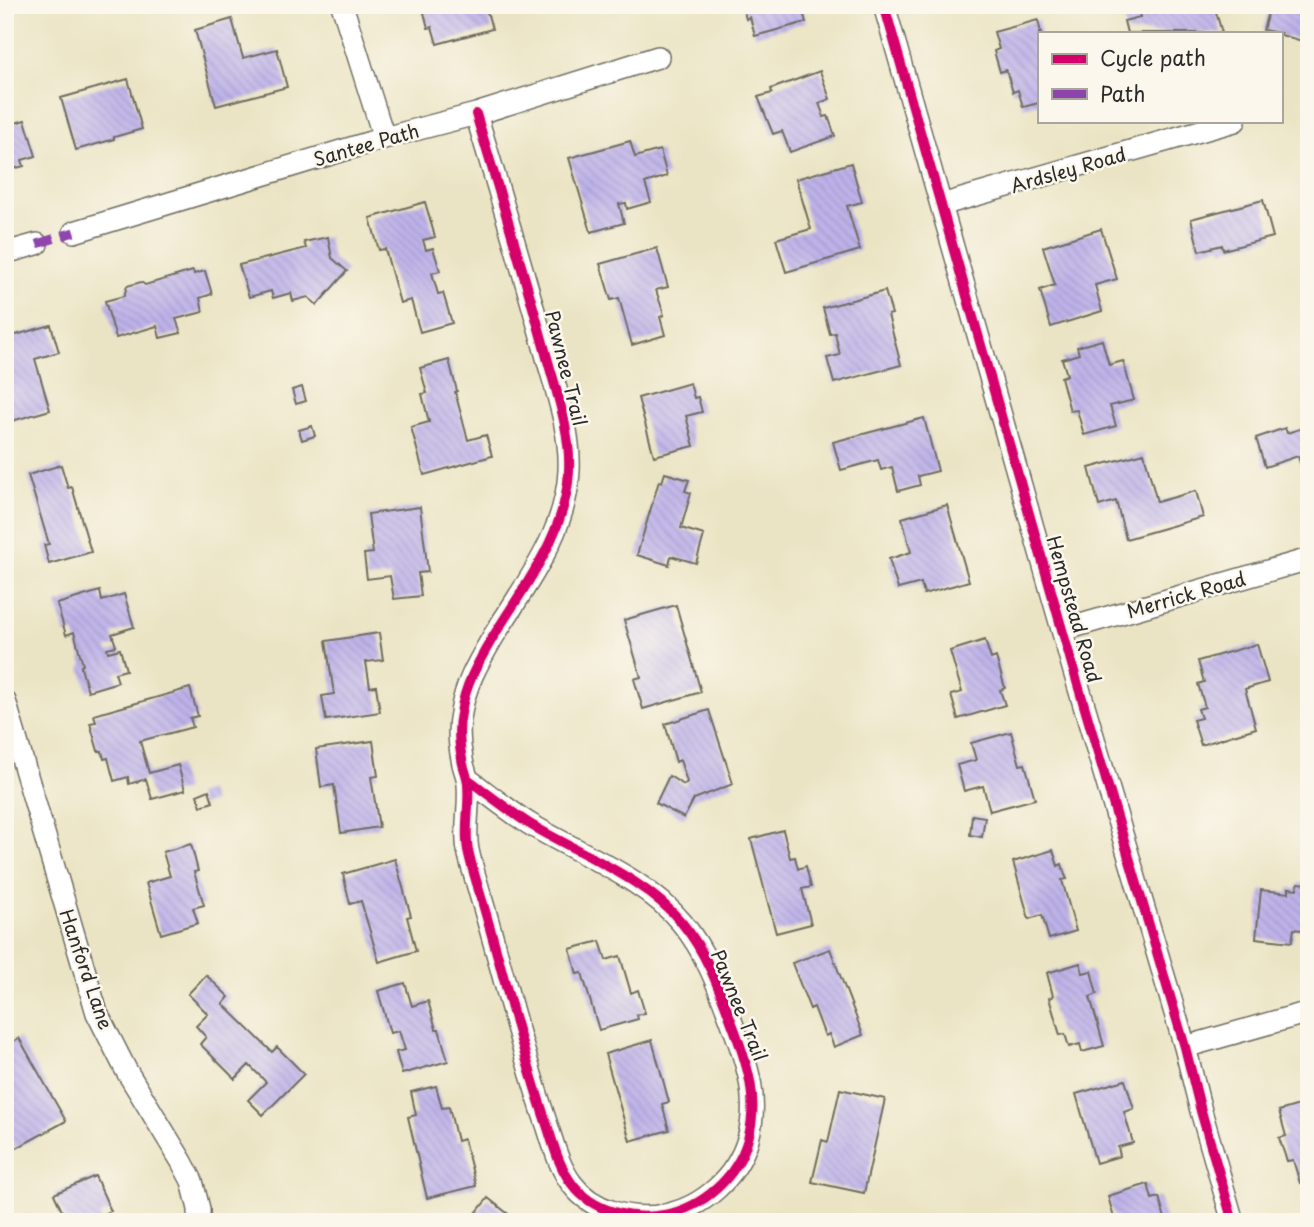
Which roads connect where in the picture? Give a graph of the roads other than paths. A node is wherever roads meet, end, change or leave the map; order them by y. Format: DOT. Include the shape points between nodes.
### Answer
graph roads {
  1 [pos="342,5"];
  2 [pos="884,5"];
  3 [pos="658,57"];
  4 [pos="476,114"];
  5 [pos="1232,122"];
  6 [pos="384,138"];
  7 [pos="941,205"];
  8 [pos="74,232"];
  9 [pos="37,244"];
  10 [pos="5,253"];
  11 [pos="1309,559"];
  12 [pos="1063,630"];
  13 [pos="7,713"];
  14 [pos="468,780"];
  15 [pos="1309,1012"];
  16 [pos="1185,1047"];
  17 [pos="199,1222"];
  18 [pos="1233,1222"];
  1 -- 6 [label="street"];
  2 -- 7 [label="street, Hempstead Road"];
  3 -- 4 [label="street, Santee Path"];
  4 -- 6 [label="street, Santee Path"];
  4 -- 14 [label="street, Pawnee Trail" via="530,292 563,418 569,469 565,504 555,533 467,684 460,748"];
  5 -- 7 [label="street, Ardsley Road"];
  6 -- 8 [label="street, Santee Path"];
  7 -- 12 [label="street, Hempstead Road"];
  9 -- 10 [label="street"];
  11 -- 12 [label="street, Merrick Road"];
  12 -- 16 [label="street, Hempstead Road"];
  13 -- 17 [label="street, Hanford Lane" via="97,1013 192,1181"];
  14 -- 14 [label="street, Pawnee Trail" via="467,846 560,1166 573,1187 608,1211 634,1217 686,1209 732,1173 752,1125 748,1065 704,957 683,924 657,898 525,821"];
  15 -- 16 [label="street"];
  16 -- 18 [label="street, Hempstead Road"];
}
